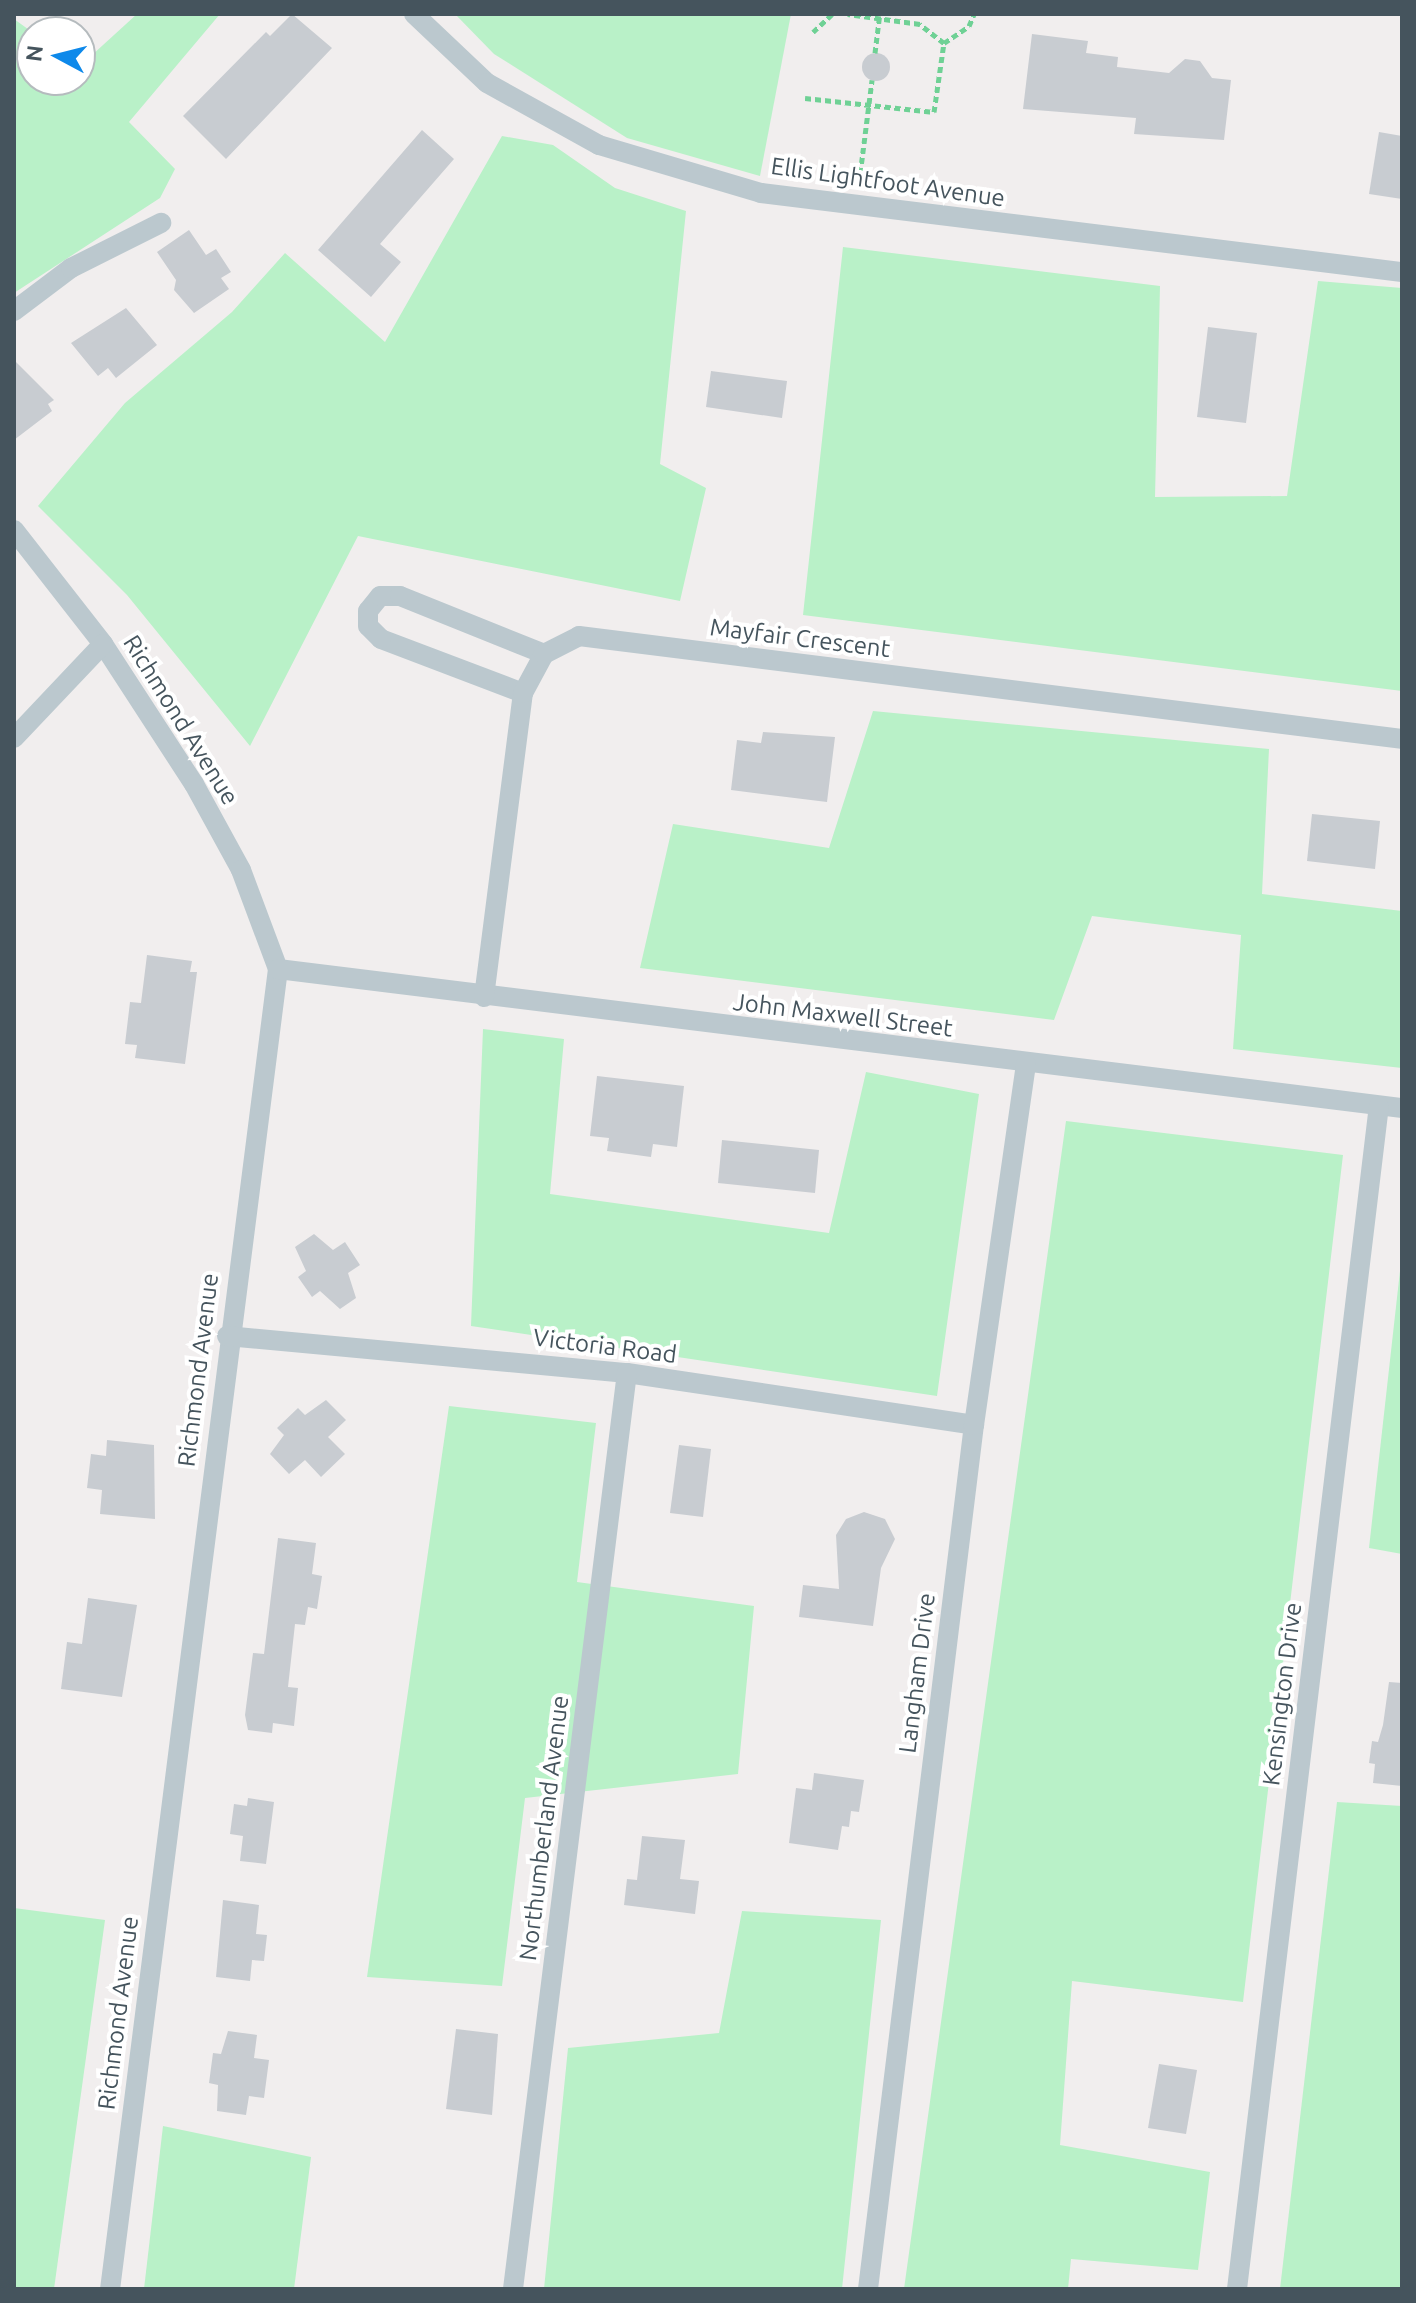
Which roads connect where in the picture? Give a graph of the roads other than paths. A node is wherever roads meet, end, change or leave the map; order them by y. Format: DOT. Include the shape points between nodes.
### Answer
graph roads {
  1 [pos="414,14"];
  2 [pos="161,223"];
  3 [pos="1402,272"];
  4 [pos="14,311"];
  5 [pos="14,530"];
  6 [pos="103,644"];
  7 [pos="544,654"];
  8 [pos="523,693"];
  9 [pos="14,738"];
  10 [pos="1402,739"];
  11 [pos="278,969"];
  12 [pos="484,997"];
  13 [pos="1026,1065"];
  14 [pos="1379,1106"];
  15 [pos="1402,1108"];
  16 [pos="227,1336"];
  17 [pos="627,1373"];
  18 [pos="974,1425"];
  19 [pos="110,2289"];
  20 [pos="513,2289"];
  21 [pos="868,2289"];
  22 [pos="1237,2289"];
  1 -- 3 [label="street, Ellis Lightfoot Avenue" via="487,83 599,145 761,193"];
  2 -- 4 [label="street" via="71,268"];
  5 -- 6 [label="street, Richmond Avenue"];
  6 -- 9 [label="street"];
  6 -- 11 [label="street, Richmond Avenue" via="241,870"];
  7 -- 8 [label="street"];
  7 -- 8 [label="street" via="400,596 380,596 368,611 368,626 381,639"];
  7 -- 10 [label="street, Mayfair Crescent" via="579,636"];
  8 -- 12 [label="street"];
  11 -- 12 [label="street, John Maxwell Street"];
  11 -- 16 [label="street, Richmond Avenue"];
  12 -- 13 [label="street, John Maxwell Street"];
  13 -- 14 [label="street, John Maxwell Street"];
  13 -- 18 [label="street, Langham Drive"];
  14 -- 15 [label="street, John Maxwell Street"];
  14 -- 22 [label="street, Kensington Drive"];
  16 -- 17 [label="street, Victoria Road"];
  16 -- 19 [label="street, Richmond Avenue"];
  17 -- 18 [label="street, Victoria Road"];
  17 -- 20 [label="street, Northumberland Avenue"];
  18 -- 21 [label="street, Langham Drive"];
}
